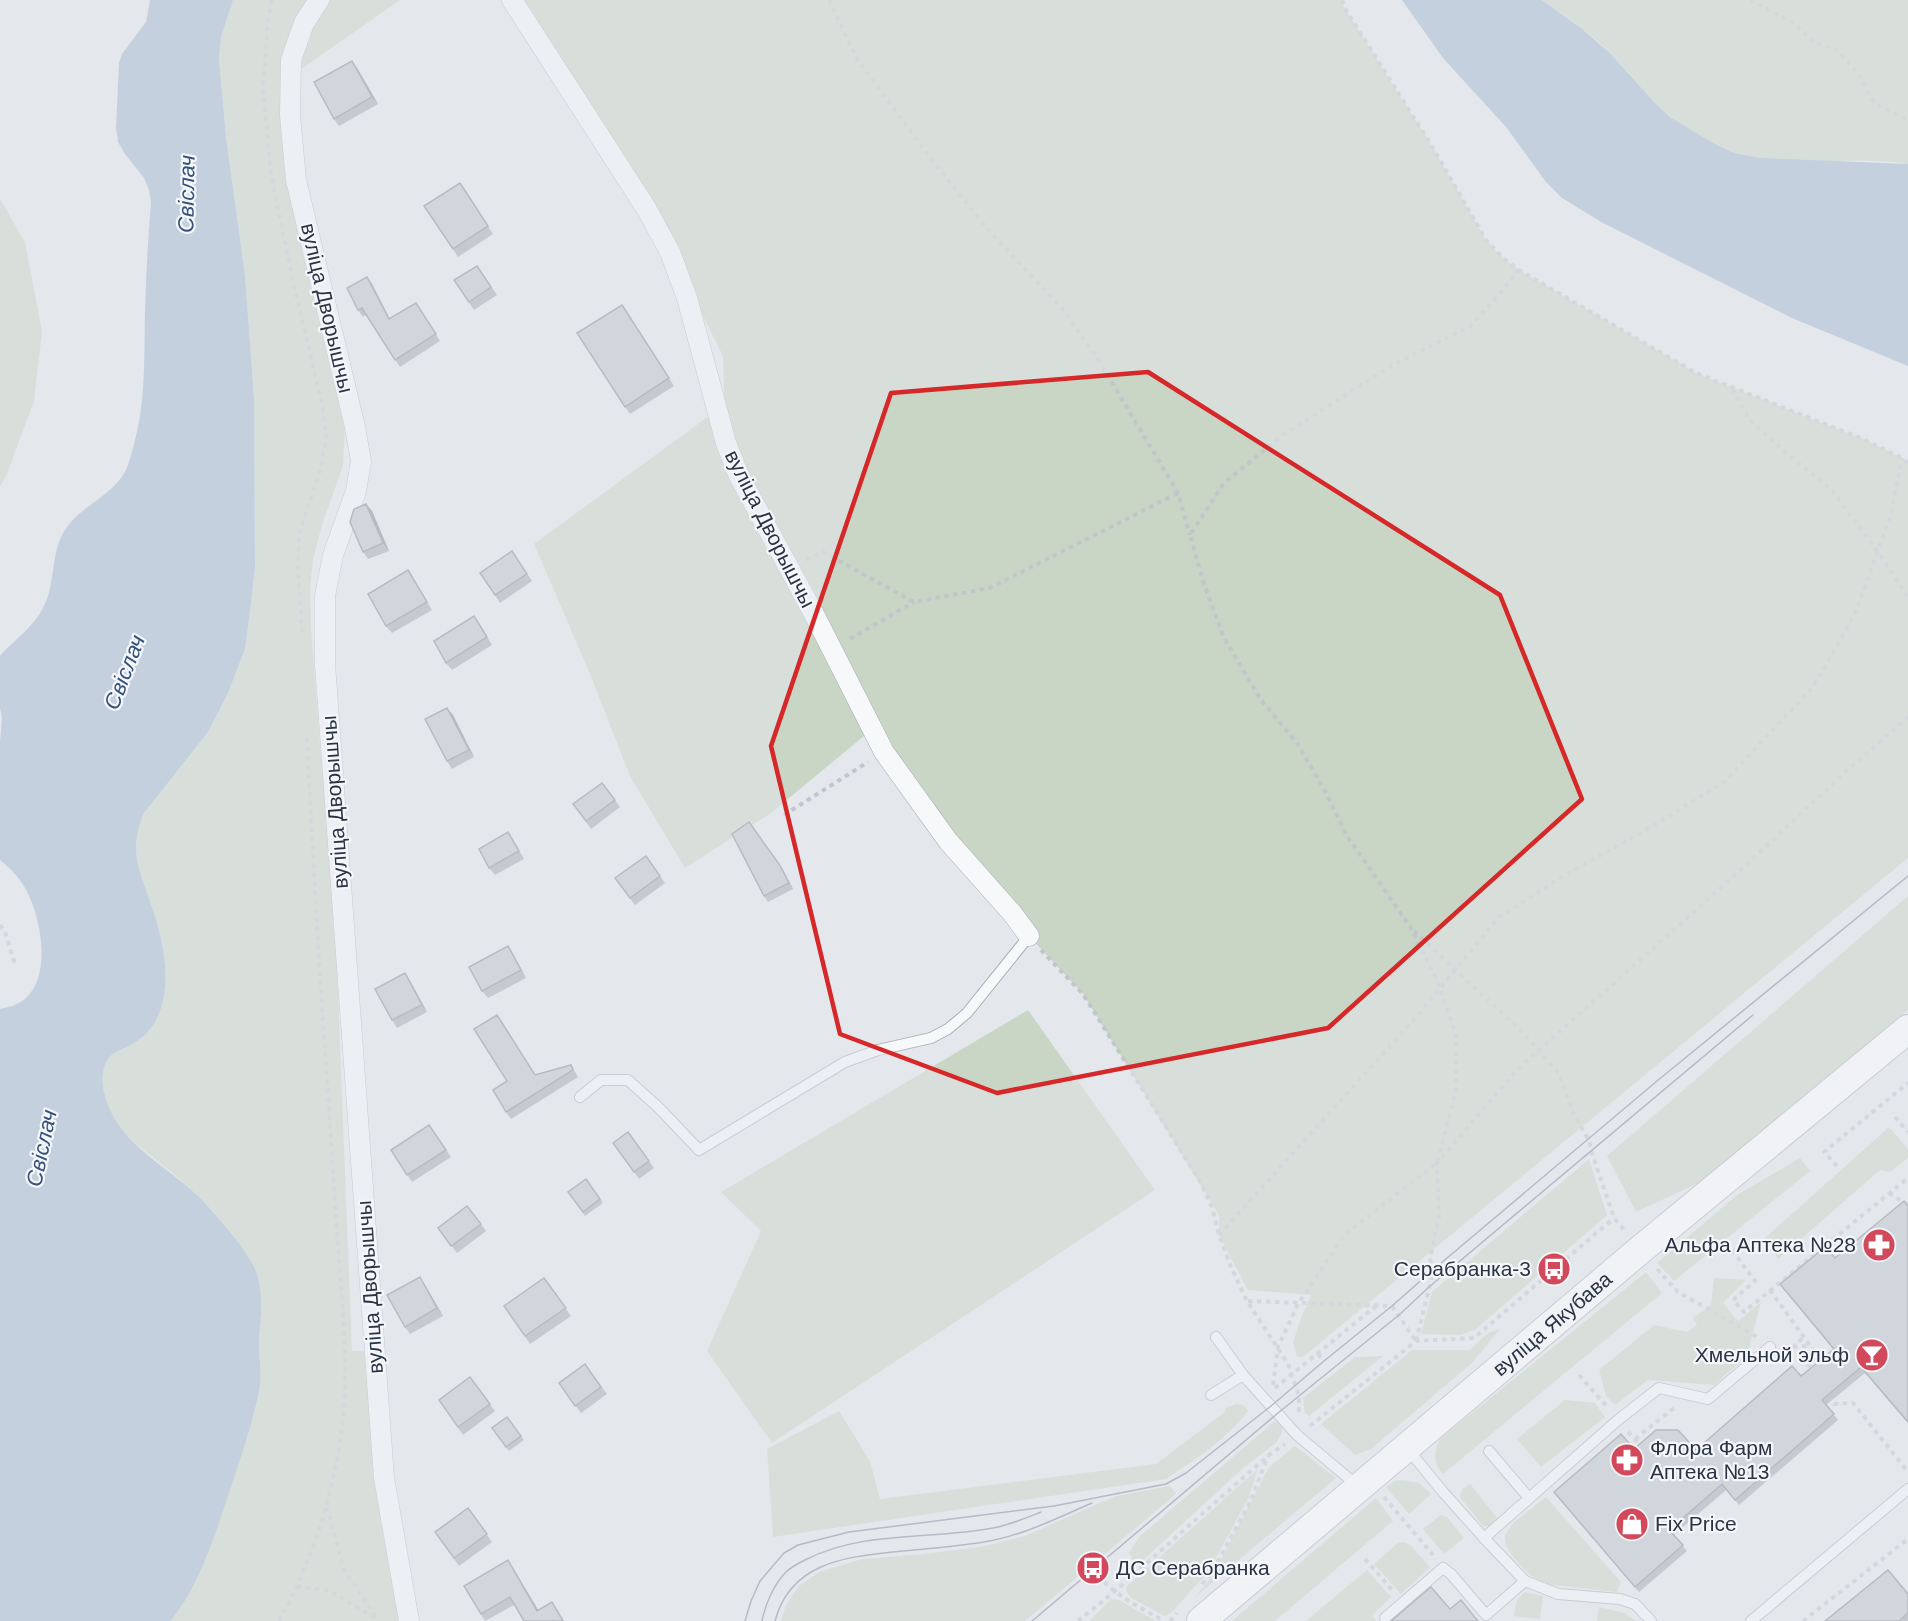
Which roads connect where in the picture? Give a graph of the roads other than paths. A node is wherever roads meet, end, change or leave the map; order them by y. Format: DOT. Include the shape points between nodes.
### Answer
graph roads {
  1 [pos="319,0"];
  2 [pos="512,0"];
  3 [pos="1029,936"];
  4 [pos="1908,1029"];
  5 [pos="580,1096"];
  6 [pos="1216,1336"];
  7 [pos="1770,1347"];
  8 [pos="1243,1375"];
  9 [pos="1211,1395"];
  10 [pos="1407,1447"];
  11 [pos="1490,1451"];
  12 [pos="1359,1487"];
  13 [pos="1908,1489"];
  14 [pos="1529,1498"];
  15 [pos="1484,1538"];
  16 [pos="1525,1581"];
  17 [pos="1192,1613"];
  18 [pos="1385,1618"];
  19 [pos="409,1621"];
  20 [pos="1651,1621"];
  21 [pos="1751,1621"];
  1 -- 19 [label="street, вуліца Дворышчы" via="304,23 291,60 290,115 296,180 361,461 325,596 325,664 384,1478"];
  2 -- 3 [label="street, вуліца Дворышчы" via="646,208 670,252 739,476 884,752 948,841"];
  3 -- 5 [label="lane" via="967,1013 948,1029 931,1038 845,1062 699,1150 628,1080 601,1080"];
  4 -- 10 [label="main road, вуліца Якубава"];
  6 -- 8 [label="lane"];
  7 -- 14 [label="lane" via="1708,1399 1659,1388"];
  8 -- 9 [label="lane"];
  8 -- 12 [label="lane" via="1297,1435"];
  10 -- 12 [label="main road, вуліца Якубава"];
  10 -- 15 [label="lane"];
  11 -- 14 [label="lane"];
  12 -- 17 [label="main road, вуліца Якубава"];
  13 -- 21 [label="lane"];
  14 -- 15 [label="lane"];
  15 -- 16 [label="lane"];
  16 -- 18 [label="lane" via="1486,1615 1443,1568"];
  16 -- 20 [label="lane" via="1558,1594 1620,1599 1635,1604"];
}
